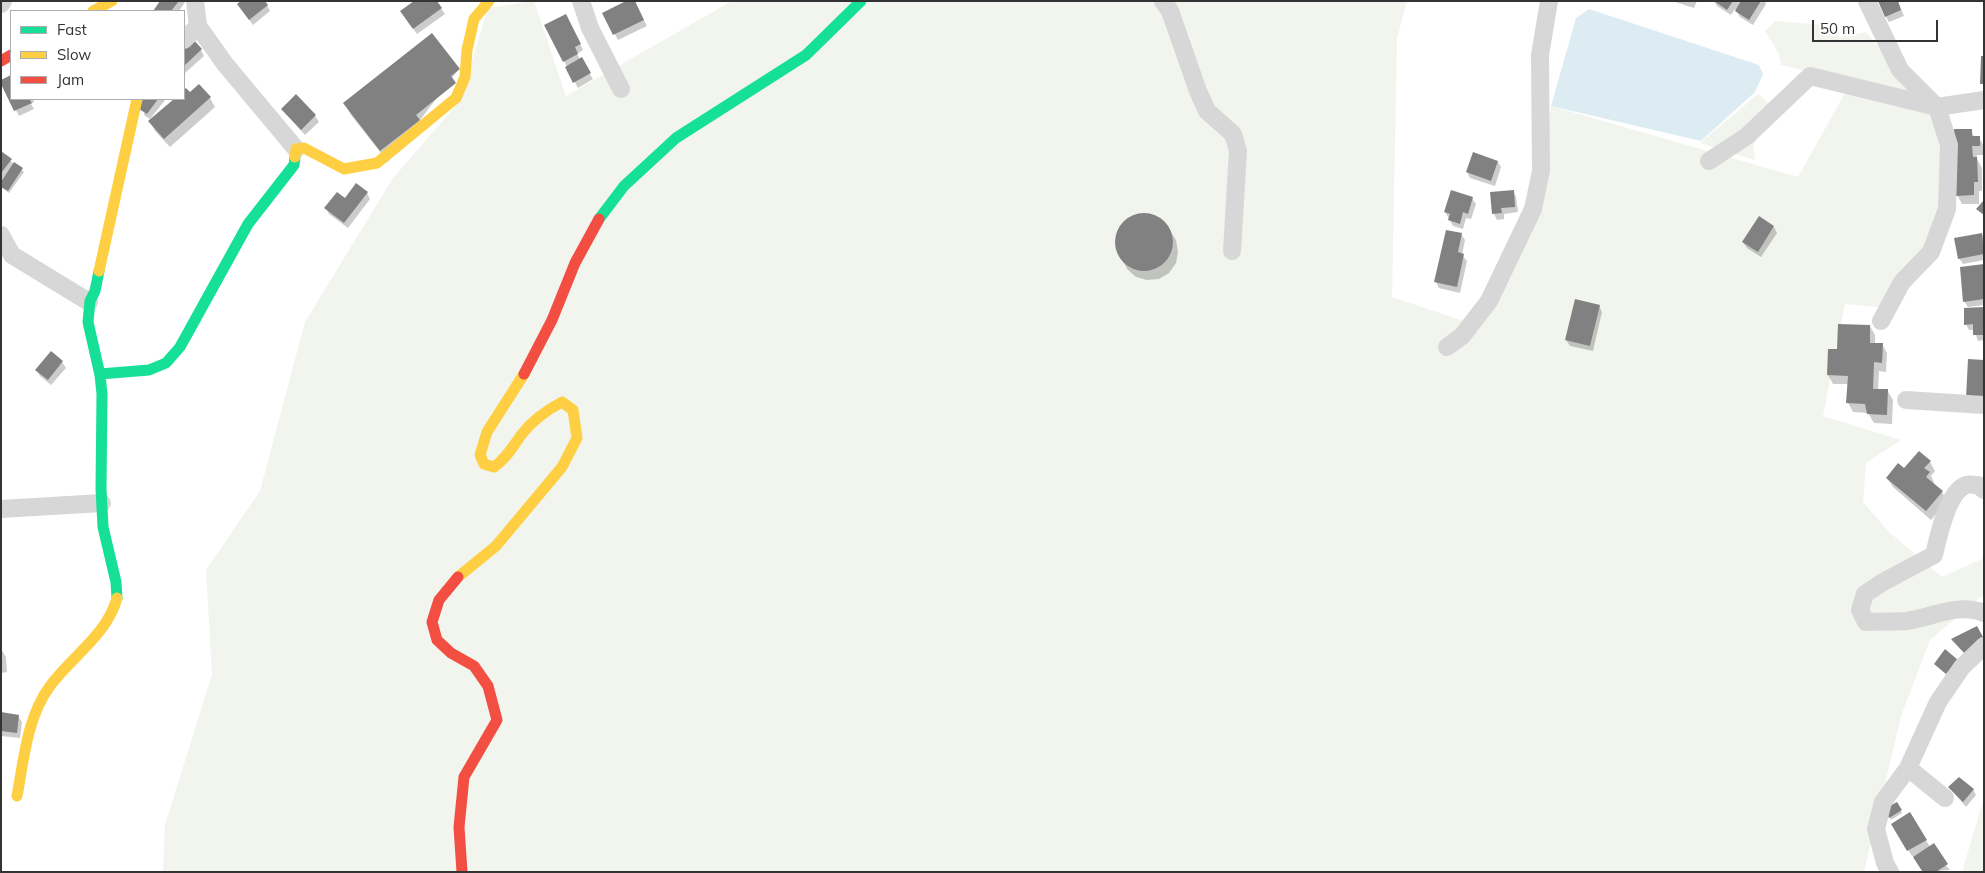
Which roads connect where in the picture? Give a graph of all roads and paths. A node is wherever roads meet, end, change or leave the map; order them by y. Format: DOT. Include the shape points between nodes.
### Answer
graph roads {
  1 [pos="3,1"];
  2 [pos="112,1"];
  3 [pos="195,1"];
  4 [pos="489,1"];
  5 [pos="581,1"];
  6 [pos="861,1"];
  7 [pos="1163,1"];
  8 [pos="1549,1"];
  9 [pos="1867,1"];
  10 [pos="1,4"];
  11 [pos="95,10"];
  12 [pos="198,26"];
  13 [pos="185,39"];
  14 [pos="621,89"];
  15 [pos="137,100"];
  16 [pos="1984,100"];
  17 [pos="1937,107"];
  18 [pos="296,149"];
  19 [pos="1709,161"];
  20 [pos="1,235"];
  21 [pos="1232,251"];
  22 [pos="89,302"];
  23 [pos="1881,320"];
  24 [pos="1447,347"];
  25 [pos="100,374"];
  26 [pos="1906,400"];
  27 [pos="1984,405"];
  28 [pos="1984,490"];
  29 [pos="102,503"];
  30 [pos="1,509"];
  31 [pos="1984,613"];
  32 [pos="1984,646"];
  33 [pos="1908,768"];
  34 [pos="17,796"];
  35 [pos="1945,798"];
  36 [pos="462,872"];
  37 [pos="1890,872"];
  1 -- 10 [label="street"];
  2 -- 11 [label="street"];
  3 -- 12 [label="street"];
  4 -- 18 [label="street" via="474,19 467,50 466,78 456,98 377,163 344,169 304,148"];
  5 -- 14 [label="street" via="590,28"];
  6 -- 36 [label="street" via="806,55 676,138 624,186 595,224 529,367 486,432 480,455 484,464 494,467 506,460 523,432 551,407 562,402 573,410 577,438 562,467 496,546 454,580 439,600 432,622 437,640 474,666 488,686 497,720 464,777 458,827"];
  7 -- 21 [label="street" via="1170,11 1207,111 1233,134 1238,151"];
  8 -- 24 [label="street" via="1540,55 1541,171 1533,209 1488,301 1462,336"];
  9 -- 17 [label="street" via="1900,70"];
  12 -- 13 [label="street"];
  12 -- 18 [label="street"];
  15 -- 22 [label="street" via="95,291"];
  16 -- 17 [label="street"];
  17 -- 19 [label="street" via="1810,76 1747,136"];
  17 -- 23 [label="street" via="1949,145 1948,209 1931,252 1902,282"];
  18 -- 25 [label="street" via="294,165 248,224 180,346 166,363 148,370"];
  20 -- 22 [label="street" via="12,255"];
  22 -- 25 [label="street" via="89,334"];
  25 -- 29 [label="street"];
  26 -- 27 [label="street"];
  28 -- 31 [label="street" via="1978,485 1965,485 1952,496 1934,555 1865,594 1860,610 1866,622 1906,621 1963,610"];
  29 -- 30 [label="street"];
  29 -- 34 [label="street" via="103,527 117,598 106,623 48,688 31,726"];
  32 -- 33 [label="street" via="1962,667 1938,702"];
  33 -- 35 [label="street"];
  33 -- 37 [label="street" via="1883,802 1876,829"];
}
